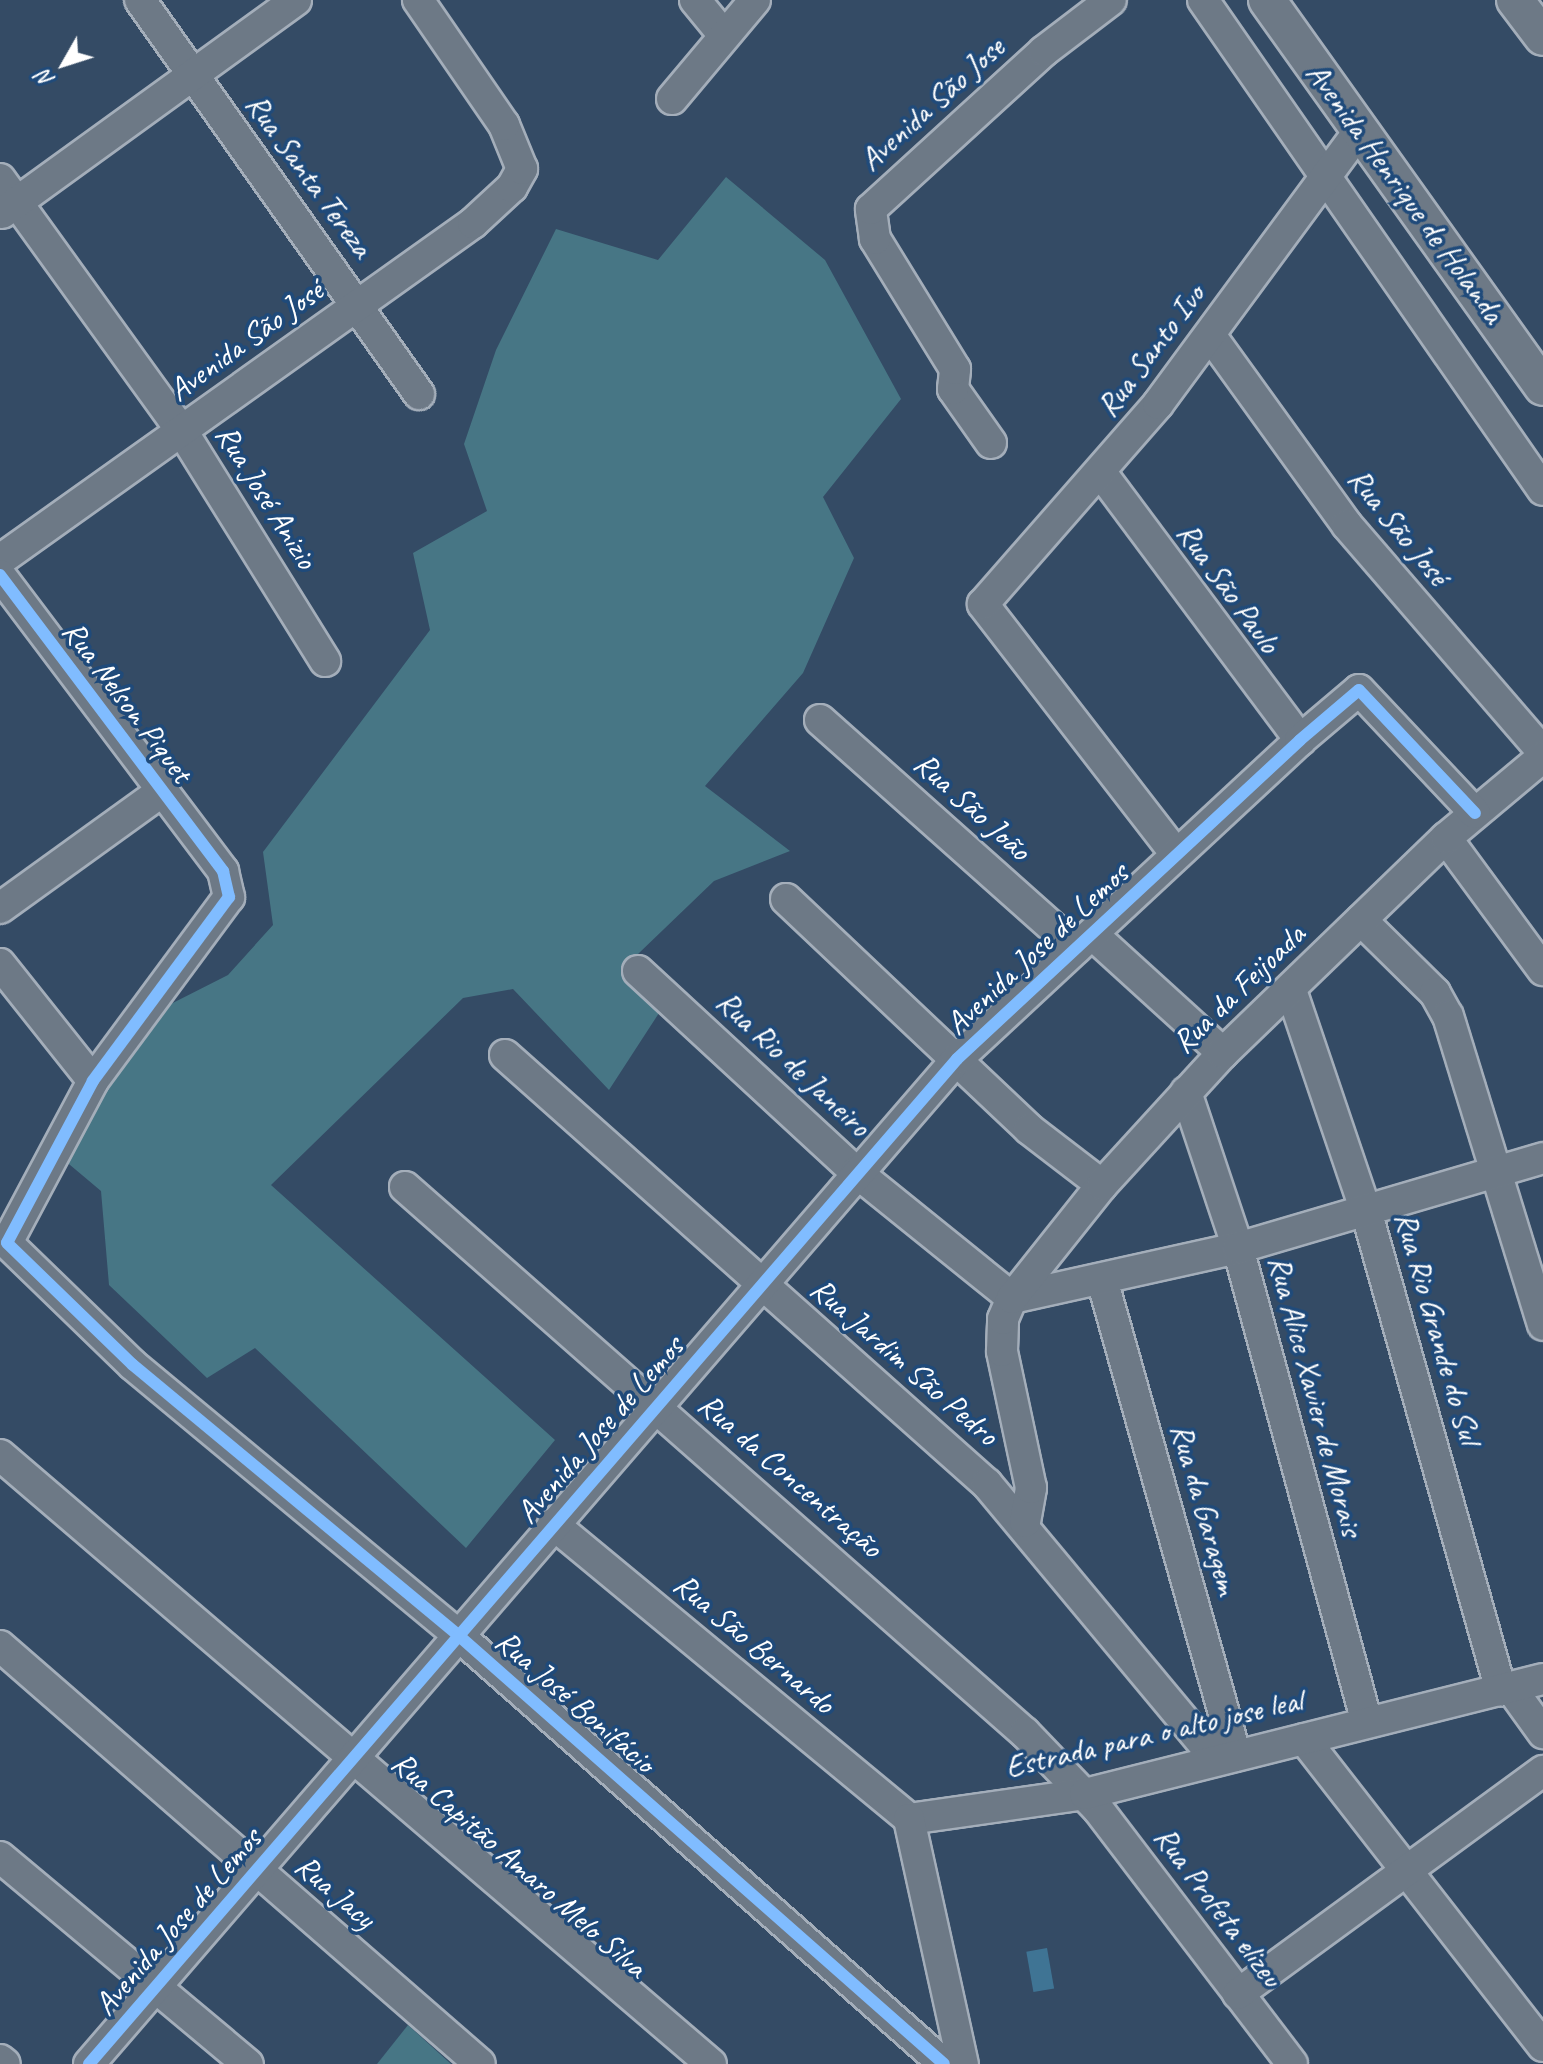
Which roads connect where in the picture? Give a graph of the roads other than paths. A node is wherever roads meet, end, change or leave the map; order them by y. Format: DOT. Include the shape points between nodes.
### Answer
graph roads {
  1 [pos="140,0"];
  2 [pos="296,0"];
  3 [pos="418,0"];
  4 [pos="695,0"];
  5 [pos="755,0"];
  6 [pos="1111,0"];
  7 [pos="1203,0"];
  8 [pos="1267,0"];
  9 [pos="1515,0"];
  10 [pos="722,33"];
  11 [pos="1543,37"];
  12 [pos="191,73"];
  13 [pos="672,99"];
  14 [pos="1359,131"];
  15 [pos="1323,175"];
  16 [pos="5,199"];
  17 [pos="358,305"];
  18 [pos="1210,335"];
  19 [pos="1543,387"];
  20 [pos="419,394"];
  21 [pos="182,431"];
  22 [pos="991,443"];
  23 [pos="1102,474"];
  24 [pos="1543,490"];
  25 [pos="0,560"];
  26 [pos="0,575"];
  27 [pos="325,661"];
  28 [pos="820,720"];
  29 [pos="1300,740"];
  30 [pos="1543,755"];
  31 [pos="162,791"];
  32 [pos="1475,813"];
  33 [pos="1446,838"];
  34 [pos="1176,854"];
  35 [pos="786,899"];
  36 [pos="0,908"];
  37 [pos="1361,920"];
  38 [pos="1084,941"];
  39 [pos="0,964"];
  40 [pos="1543,970"];
  41 [pos="638,971"];
  42 [pos="1291,990"];
  43 [pos="1223,1053"];
  44 [pos="505,1055"];
  45 [pos="957,1059"];
  46 [pos="93,1081"];
  47 [pos="1186,1092"];
  48 [pos="1543,1158"];
  49 [pos="856,1172"];
  50 [pos="1501,1175"];
  51 [pos="1102,1185"];
  52 [pos="405,1187"];
  53 [pos="1367,1214"];
  54 [pos="1238,1248"];
  55 [pos="1103,1283"];
  56 [pos="761,1286"];
  57 [pos="1012,1298"];
  58 [pos="1543,1325"];
  59 [pos="655,1406"];
  60 [pos="0,1455"];
  61 [pos="1025,1522"];
  62 [pos="553,1524"];
  63 [pos="458,1635"];
  64 [pos="0,1646"];
  65 [pos="1543,1679"];
  66 [pos="1506,1689"];
  67 [pos="1366,1720"];
  68 [pos="1543,1733"];
  69 [pos="1304,1739"];
  70 [pos="354,1755"];
  71 [pos="1226,1758"];
  72 [pos="1543,1771"];
  73 [pos="1085,1794"];
  74 [pos="909,1819"];
  75 [pos="0,1857"];
  76 [pos="1401,1869"];
  77 [pos="258,1872"];
  78 [pos="156,1986"];
  79 [pos="1238,1994"];
  80 [pos="1543,2046"];
  81 [pos="0,2060"];
  82 [pos="5,2064"];
  83 [pos="89,2064"];
  84 [pos="248,2064"];
  85 [pos="480,2064"];
  86 [pos="711,2064"];
  87 [pos="944,2064"];
  88 [pos="963,2064"];
  89 [pos="1292,2064"];
  1 -- 12 [label="street, Rua Santa Tereza"];
  2 -- 12 [label="street"];
  3 -- 17 [label="street, Avenida São José" via="504,125 522,169 473,223"];
  4 -- 10 [label="street"];
  5 -- 10 [label="street"];
  6 -- 22 [label="street, Avenida São Jose" via="1044,51 877,203 868,219 955,369 953,389"];
  7 -- 15 [label="street"];
  8 -- 14 [label="main road, Avenida Henrique de Holanda"];
  9 -- 11 [label="main road"];
  10 -- 13 [label="street"];
  12 -- 16 [label="street"];
  12 -- 17 [label="street, Rua Santa Tereza"];
  14 -- 15 [label="street, Rua Santo Ivo"];
  14 -- 19 [label="main road, Avenida Henrique de Holanda"];
  15 -- 18 [label="street, Rua Santo Ivo"];
  15 -- 24 [label="street"];
  16 -- 21 [label="street, Rua José Anizio"];
  17 -- 20 [label="street, Rua Santa Tereza"];
  17 -- 21 [label="street, Avenida São José"];
  18 -- 23 [label="street, Rua Santo Ivo"];
  18 -- 30 [label="street, Rua São José" via="1347,525"];
  21 -- 25 [label="street, Avenida São José"];
  21 -- 27 [label="street, Rua José Anizio"];
  23 -- 29 [label="street, Rua São Paulo"];
  23 -- 34 [label="street, Rua Santo Ivo" via="984,602 986,613"];
  26 -- 31 [label="street, Rua Nelson Piquet"];
  28 -- 38 [label="street, Rua São João"];
  29 -- 32 [label="street" via="1359,690"];
  29 -- 34 [label="street"];
  30 -- 32 [label="street, Rua da Feijoada"];
  31 -- 36 [label="street"];
  31 -- 46 [label="street, Rua Nelson Piquet" via="227,882 221,914"];
  32 -- 33 [label="street, Rua da Feijoada"];
  33 -- 37 [label="street, Rua da Feijoada"];
  33 -- 40 [label="street"];
  34 -- 38 [label="street, Avenida Jose de Lemos"];
  35 -- 45 [label="street"];
  37 -- 42 [label="street, Rua da Feijoada"];
  37 -- 50 [label="street" via="1435,993 1448,1016"];
  38 -- 43 [label="street, Rua São João"];
  38 -- 45 [label="street, Avenida Jose de Lemos"];
  39 -- 46 [label="street"];
  41 -- 49 [label="street, Rua Rio de Janeiro"];
  42 -- 43 [label="street, Rua da Feijoada"];
  42 -- 53 [label="street, Rua Rio Grande do Sul"];
  43 -- 47 [label="street, Rua da Feijoada"];
  44 -- 56 [label="street, Rua Jardim São Pedro"];
  45 -- 49 [label="street, Avenida Jose de Lemos"];
  45 -- 51 [label="street" via="1029,1129"];
  46 -- 63 [label="street, Rua José Bonifácio" via="7,1243 92,1326"];
  47 -- 51 [label="street, Rua da Feijoada"];
  47 -- 54 [label="street, Rua Alice Xavier de Morais"];
  48 -- 50 [label="street"];
  49 -- 56 [label="street, Avenida Jose de Lemos"];
  49 -- 57 [label="street, Rua Rio de Janeiro"];
  50 -- 53 [label="street"];
  50 -- 58 [label="street"];
  51 -- 57 [label="street, Rua da Feijoada"];
  52 -- 59 [label="street, Rua da Concentração"];
  53 -- 54 [label="street"];
  53 -- 66 [label="street, Rua Rio Grande do Sul"];
  54 -- 55 [label="street"];
  54 -- 67 [label="street, Rua Alice Xavier de Morais"];
  55 -- 57 [label="street"];
  55 -- 71 [label="street, Rua da Garagem"];
  56 -- 59 [label="street, Avenida Jose de Lemos"];
  56 -- 61 [label="street, Rua Jardim São Pedro"];
  57 -- 61 [label="street" via="1003,1319 1002,1351 1031,1488"];
  59 -- 62 [label="street, Avenida Jose de Lemos"];
  59 -- 73 [label="street, Rua da Concentração" via="989,1698"];
  60 -- 70 [label="street, Rua Capitão Amaro Melo Silva"];
  61 -- 71 [label="street, Rua Jardim São Pedro"];
  62 -- 63 [label="street, Avenida Jose de Lemos"];
  62 -- 74 [label="street, Rua São Bernardo"];
  63 -- 70 [label="street, Avenida Jose de Lemos"];
  63 -- 87 [label="street, Rua José Bonifácio"];
  64 -- 77 [label="street, Rua Jacy"];
  65 -- 66 [label="street, Estrada para o alto jose leal"];
  66 -- 67 [label="street, Estrada para o alto jose leal"];
  66 -- 68 [label="street, Rua Rio Grande do Sul"];
  67 -- 69 [label="street, Estrada para o alto jose leal"];
  69 -- 71 [label="street, Estrada para o alto jose leal"];
  69 -- 76 [label="street"];
  70 -- 77 [label="street, Avenida Jose de Lemos"];
  70 -- 86 [label="street, Rua Capitão Amaro Melo Silva"];
  71 -- 73 [label="street, Estrada para o alto jose leal"];
  72 -- 76 [label="street"];
  73 -- 74 [label="street, Estrada para o alto jose leal"];
  73 -- 79 [label="street, Rua Profeta elizeu"];
  74 -- 88 [label="street"];
  75 -- 78 [label="street"];
  76 -- 79 [label="street"];
  76 -- 80 [label="street"];
  77 -- 78 [label="street, Avenida Jose de Lemos"];
  77 -- 85 [label="street, Rua Jacy"];
  78 -- 83 [label="street, Avenida Jose de Lemos"];
  78 -- 84 [label="street"];
  79 -- 89 [label="street, Rua Profeta elizeu"];
  81 -- 82 [label="street"];
}
